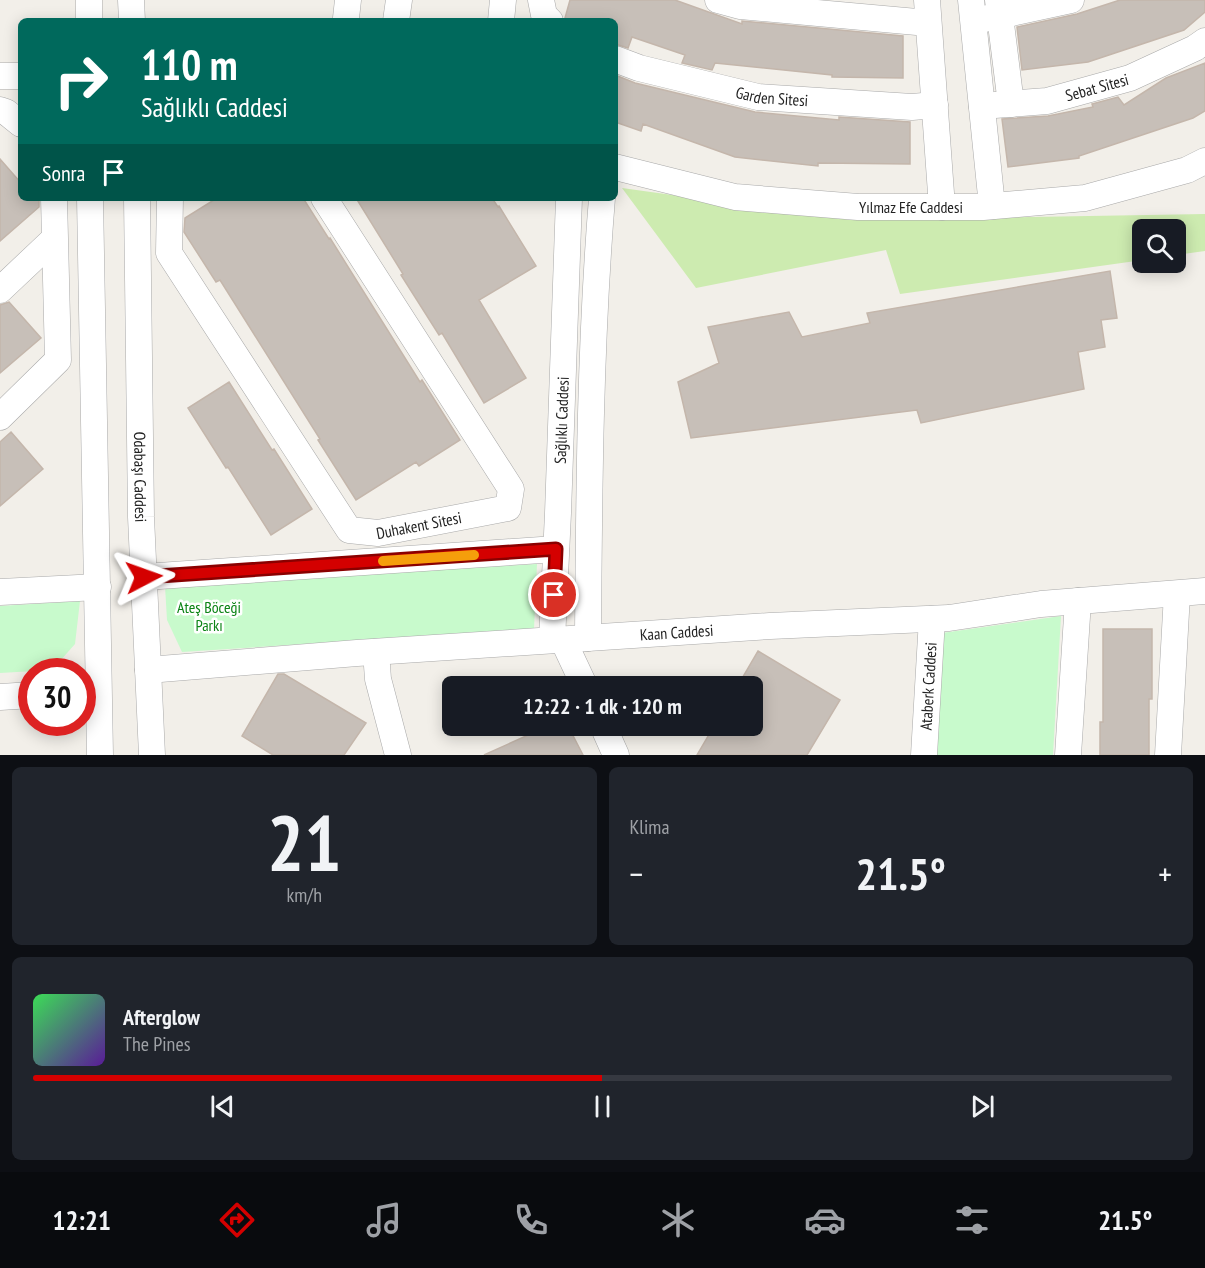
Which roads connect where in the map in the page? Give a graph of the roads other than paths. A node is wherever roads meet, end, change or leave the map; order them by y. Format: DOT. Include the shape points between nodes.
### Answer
graph roads {
  1 [pos="89,0"];
  2 [pos="131,0"];
  3 [pos="399,0"];
  4 [pos="503,0"];
  5 [pos="541,0"];
  6 [pos="718,0"];
  7 [pos="1071,0"];
  8 [pos="999,8"];
  9 [pos="972,10"];
  10 [pos="928,12"];
  11 [pos="89,18"];
  12 [pos="132,18"];
  13 [pos="396,18"];
  14 [pos="501,18"];
  15 [pos="547,18"];
  16 [pos="1205,41"];
  17 [pos="618,59"];
  18 [pos="0,75"];
  19 [pos="18,76"];
  20 [pos="1011,104"];
  21 [pos="934,105"];
  22 [pos="982,106"];
  23 [pos="0,110"];
  24 [pos="18,122"];
  25 [pos="1205,161"];
  26 [pos="618,168"];
  27 [pos="54,201"];
  28 [pos="90,201"];
  29 [pos="136,201"];
  30 [pos="171,201"];
  31 [pos="326,201"];
  32 [pos="569,201"];
  33 [pos="602,201"];
  34 [pos="992,206"];
  35 [pos="942,207"];
  36 [pos="54,240"];
  37 [pos="0,290"];
  38 [pos="0,417"];
  39 [pos="556,549"];
  40 [pos="144,577"];
  41 [pos="98,587"];
  42 [pos="1205,591"];
  43 [pos="0,592"];
  44 [pos="1177,594"];
  45 [pos="1078,601"];
  46 [pos="932,619"];
  47 [pos="588,638"];
  48 [pos="557,640"];
  49 [pos="376,652"];
  50 [pos="93,658"];
  51 [pos="148,670"];
  52 [pos="578,676"];
  53 [pos="18,696"];
  54 [pos="0,697"];
  55 [pos="96,727"];
  56 [pos="607,736"];
  57 [pos="100,755"];
  58 [pos="152,755"];
  59 [pos="398,755"];
  60 [pos="616,755"];
  61 [pos="924,755"];
  62 [pos="1068,755"];
  63 [pos="1168,755"];
  1 -- 11 [label="street"];
  2 -- 12 [label="street"];
  3 -- 13 [label="street"];
  4 -- 14 [label="street"];
  5 -- 15 [label="street"];
  6 -- 10 [label="street" via="741,6"];
  7 -- 8 [label="street"];
  8 -- 9 [label="street"];
  8 -- 20 [label="street"];
  9 -- 22 [label="street"];
  10 -- 21 [label="street"];
  16 -- 20 [label="street, Sebat Sitesi" via="1130,78 1047,101"];
  17 -- 21 [label="street, Garden Sitesi" via="639,68 758,96 912,107"];
  18 -- 19 [label="street"];
  20 -- 22 [label="street, Sebat Sitesi"];
  21 -- 35 [label="street"];
  22 -- 34 [label="street"];
  23 -- 24 [label="street"];
  25 -- 34 [label="street, Yılmaz Efe Caddesi" via="1187,170 1085,198"];
  26 -- 35 [label="street, Yılmaz Efe Caddesi" via="735,197 858,207"];
  27 -- 36 [label="street"];
  28 -- 41 [label="street"];
  29 -- 40 [label="street, Odabaşı Caddesi"];
  30 -- 31 [label="street, Duhakent Sitesi" via="169,254 349,530 378,533 508,508 511,489"];
  32 -- 39 [label="street, Sağlıklı Caddesi"];
  33 -- 47 [label="street, Sağlıklı Caddesi" via="594,317"];
  34 -- 35 [label="street, Yılmaz Efe Caddesi"];
  36 -- 37 [label="street"];
  36 -- 38 [label="street" via="58,360"];
  39 -- 40 [label="street"];
  39 -- 48 [label="street, Sağlıklı Caddesi"];
  40 -- 51 [label="street, Odabaşı Caddesi"];
  41 -- 43 [label="street"];
  41 -- 50 [label="street"];
  42 -- 44 [label="street, Kaan Caddesi"];
  44 -- 45 [label="street, Kaan Caddesi"];
  44 -- 63 [label="street"];
  45 -- 46 [label="street, Kaan Caddesi"];
  45 -- 62 [label="street"];
  46 -- 47 [label="street, Kaan Caddesi"];
  46 -- 61 [label="street, Ataberk Caddesi"];
  47 -- 48 [label="street, Kaan Caddesi"];
  48 -- 49 [label="street, Kaan Caddesi"];
  48 -- 52 [label="street"];
  49 -- 51 [label="street, Kaan Caddesi"];
  49 -- 59 [label="street" via="378,679"];
  51 -- 58 [label="street, Odabaşı Caddesi"];
  53 -- 54 [label="street"];
  55 -- 57 [label="street"];
  56 -- 60 [label="street"];
}
